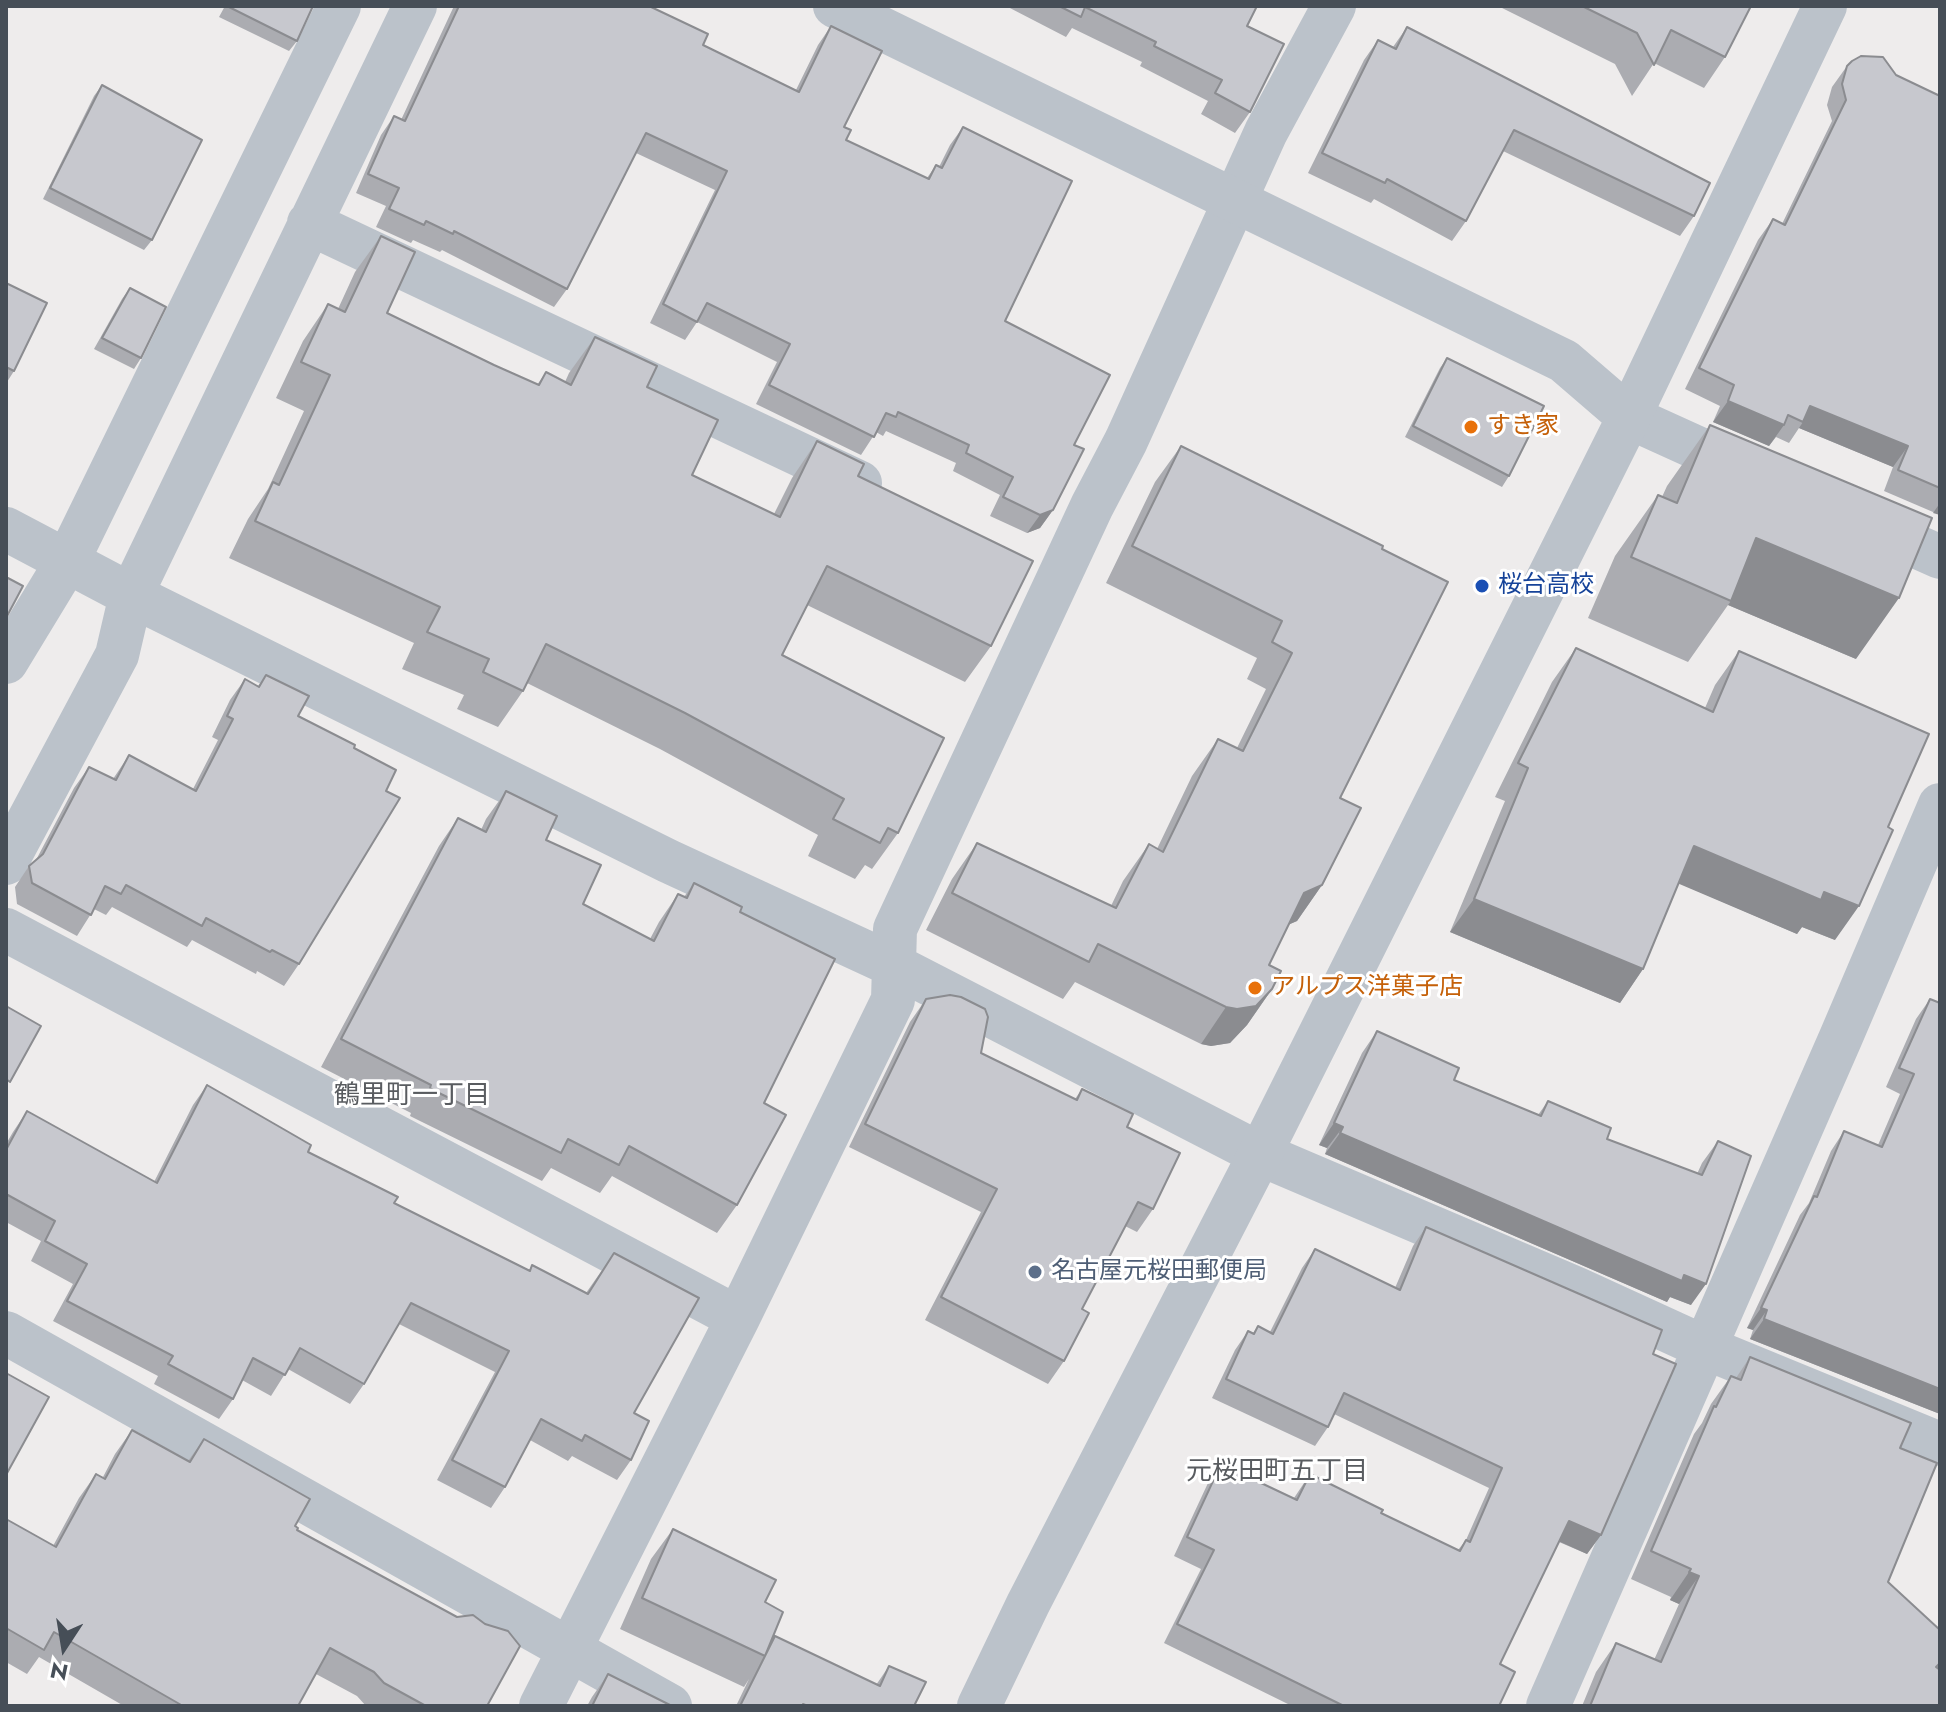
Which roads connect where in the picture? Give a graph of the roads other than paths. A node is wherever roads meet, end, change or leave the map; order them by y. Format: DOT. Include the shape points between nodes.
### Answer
graph roads {
  1 [pos="339,6"];
  2 [pos="415,6"];
  3 [pos="835,6"];
  4 [pos="1334,6"];
  5 [pos="1825,6"];
  6 [pos="1233,201"];
  7 [pos="309,223"];
  8 [pos="1629,417"];
  9 [pos="1784,487"];
  10 [pos="900,502"];
  11 [pos="1827,506"];
  12 [pos="6,529"];
  13 [pos="1940,557"];
  14 [pos="68,560"];
  15 [pos="131,595"];
  16 [pos="6,662"];
  17 [pos="1940,805"];
  18 [pos="6,863"];
  19 [pos="6,930"];
  20 [pos="893,965"];
  21 [pos="1260,1154"];
  22 [pos="738,1318"];
  23 [pos="6,1333"];
  24 [pos="1706,1348"];
  25 [pos="1940,1444"];
  26 [pos="570,1648"];
  27 [pos="541,1706"];
  28 [pos="670,1706"];
  29 [pos="979,1706"];
  30 [pos="1548,1706"];
  1 -- 14 [label="street"];
  2 -- 7 [label="street"];
  3 -- 6 [label="street"];
  4 -- 6 [label="street"];
  5 -- 8 [label="street"];
  6 -- 8 [label="street" via="1564,361"];
  6 -- 20 [label="street" via="1126,441 1044,570 895,929"];
  7 -- 10 [label="street"];
  7 -- 15 [label="street"];
  8 -- 9 [label="street"];
  8 -- 21 [label="street"];
  11 -- 13 [label="street"];
  12 -- 14 [label="street"];
  14 -- 15 [label="street"];
  14 -- 16 [label="street"];
  15 -- 18 [label="street" via="117,655"];
  15 -- 20 [label="street" via="668,861"];
  17 -- 24 [label="street"];
  19 -- 22 [label="street"];
  20 -- 21 [label="street"];
  20 -- 22 [label="street" via="893,1000"];
  21 -- 24 [label="street"];
  21 -- 29 [label="street"];
  22 -- 26 [label="street"];
  23 -- 26 [label="street"];
  24 -- 25 [label="street"];
  24 -- 30 [label="street"];
  26 -- 27 [label="street"];
  26 -- 28 [label="street"];
}
